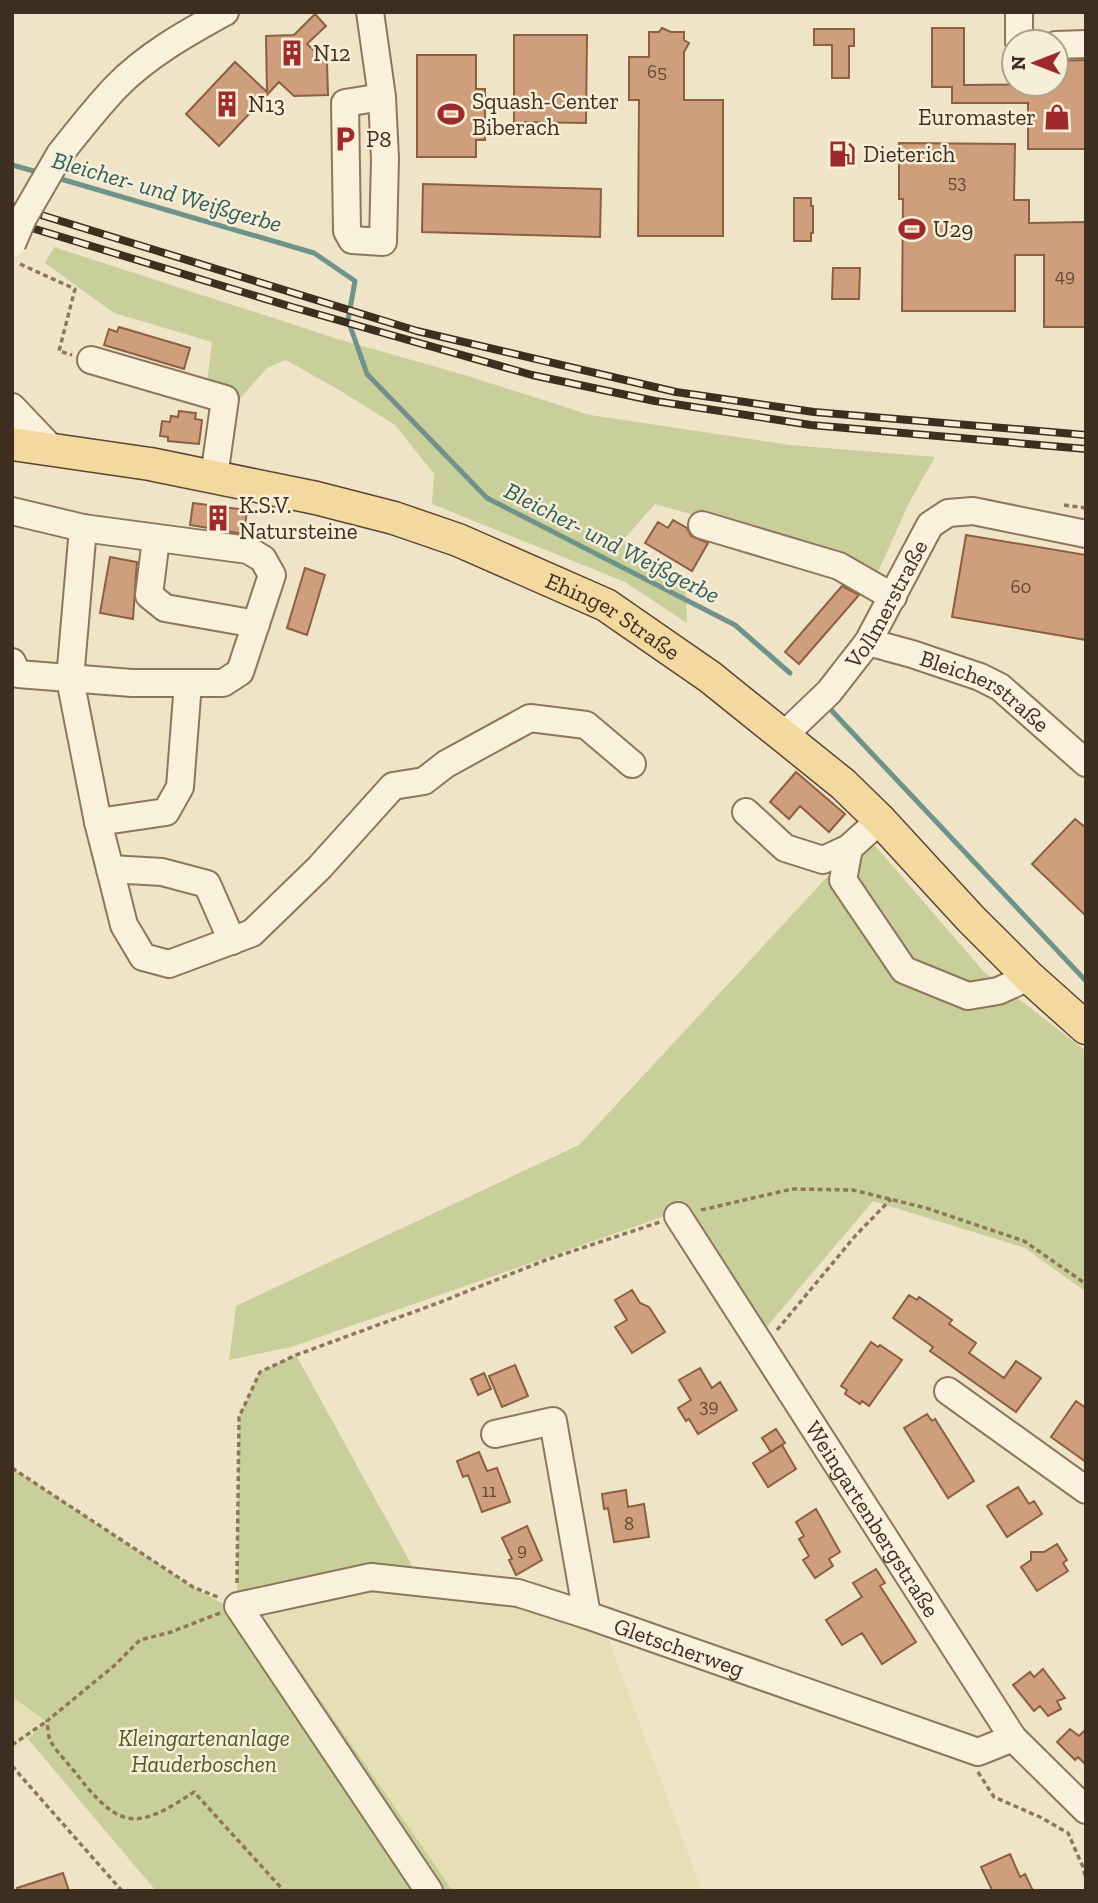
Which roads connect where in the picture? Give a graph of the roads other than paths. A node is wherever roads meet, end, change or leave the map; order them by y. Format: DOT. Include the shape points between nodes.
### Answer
graph roads {
  1 [pos="225,12"];
  2 [pos="370,12"];
  3 [pos="382,97"];
  4 [pos="12,244"];
  5 [pos="91,360"];
  6 [pos="12,407"];
  7 [pos="12,444"];
  8 [pos="52,449"];
  9 [pos="214,477"];
  10 [pos="12,511"];
  11 [pos="702,525"];
  12 [pos="83,528"];
  13 [pos="1086,534"];
  14 [pos="156,539"];
  15 [pos="893,597"];
  16 [pos="256,624"];
  17 [pos="868,642"];
  18 [pos="14,670"];
  19 [pos="70,679"];
  20 [pos="188,683"];
  21 [pos="784,734"];
  22 [pos="1086,763"];
  23 [pos="632,764"];
  24 [pos="746,812"];
  25 [pos="97,822"];
  26 [pos="865,834"];
  27 [pos="110,869"];
  28 [pos="232,941"];
  29 [pos="1029,976"];
  30 [pos="1086,1028"];
  31 [pos="678,1216"];
  32 [pos="948,1391"];
  33 [pos="495,1434"];
  34 [pos="1086,1490"];
  35 [pos="586,1615"];
  36 [pos="1013,1738"];
  37 [pos="1086,1810"];
  38 [pos="429,1891"];
  1 -- 4 [label="street, bridge" via="152,56 118,85 60,155"];
  2 -- 3 [label="street"];
  3 -- 3 [label="street" via="383,242 352,240 347,231 345,103"];
  5 -- 9 [label="street" via="225,399"];
  6 -- 8 [label="street"];
  7 -- 8 [label="main road, Ehinger Straße"];
  8 -- 9 [label="main road, Ehinger Straße"];
  9 -- 21 [label="main road, Ehinger Straße" via="394,519 458,540 606,605"];
  10 -- 12 [label="street"];
  11 -- 15 [label="street" via="839,566"];
  12 -- 14 [label="street"];
  12 -- 19 [label="street"];
  13 -- 15 [label="street, Vollmerstraße" via="973,511 948,513 930,525"];
  14 -- 16 [label="street" via="149,595 165,608"];
  14 -- 16 [label="street" via="248,550 263,559 272,575"];
  15 -- 17 [label="street, Vollmerstraße"];
  16 -- 20 [label="street" via="240,672 223,683"];
  17 -- 21 [label="street, Vollmerstraße" via="829,692"];
  17 -- 22 [label="street, Bleicherstraße" via="1000,687"];
  18 -- 19 [label="street"];
  19 -- 20 [label="street"];
  19 -- 25 [label="street"];
  20 -- 25 [label="street" via="180,787 166,812"];
  21 -- 26 [label="main road, Ehinger Straße" via="843,784"];
  23 -- 28 [label="street" via="586,725 530,718 424,781 393,786 252,933"];
  24 -- 26 [label="street" via="785,848 823,860"];
  25 -- 27 [label="street"];
  26 -- 29 [label="main road, Ehinger Straße" via="971,919"];
  26 -- 29 [label="street" via="843,880 904,971 968,996 998,991"];
  27 -- 28 [label="street" via="162,872 207,884"];
  27 -- 28 [label="street" via="124,925 143,957 169,964"];
  29 -- 30 [label="main road, Ehinger Straße"];
  31 -- 36 [label="street, Weingartenbergstraße"];
  32 -- 34 [label="street"];
  33 -- 35 [label="street, Gletscherweg" via="553,1421"];
  35 -- 36 [label="street, Gletscherweg" via="978,1752"];
  35 -- 38 [label="street" via="518,1592 371,1577 239,1606"];
  36 -- 37 [label="street, Weingartenbergstraße"];
}
